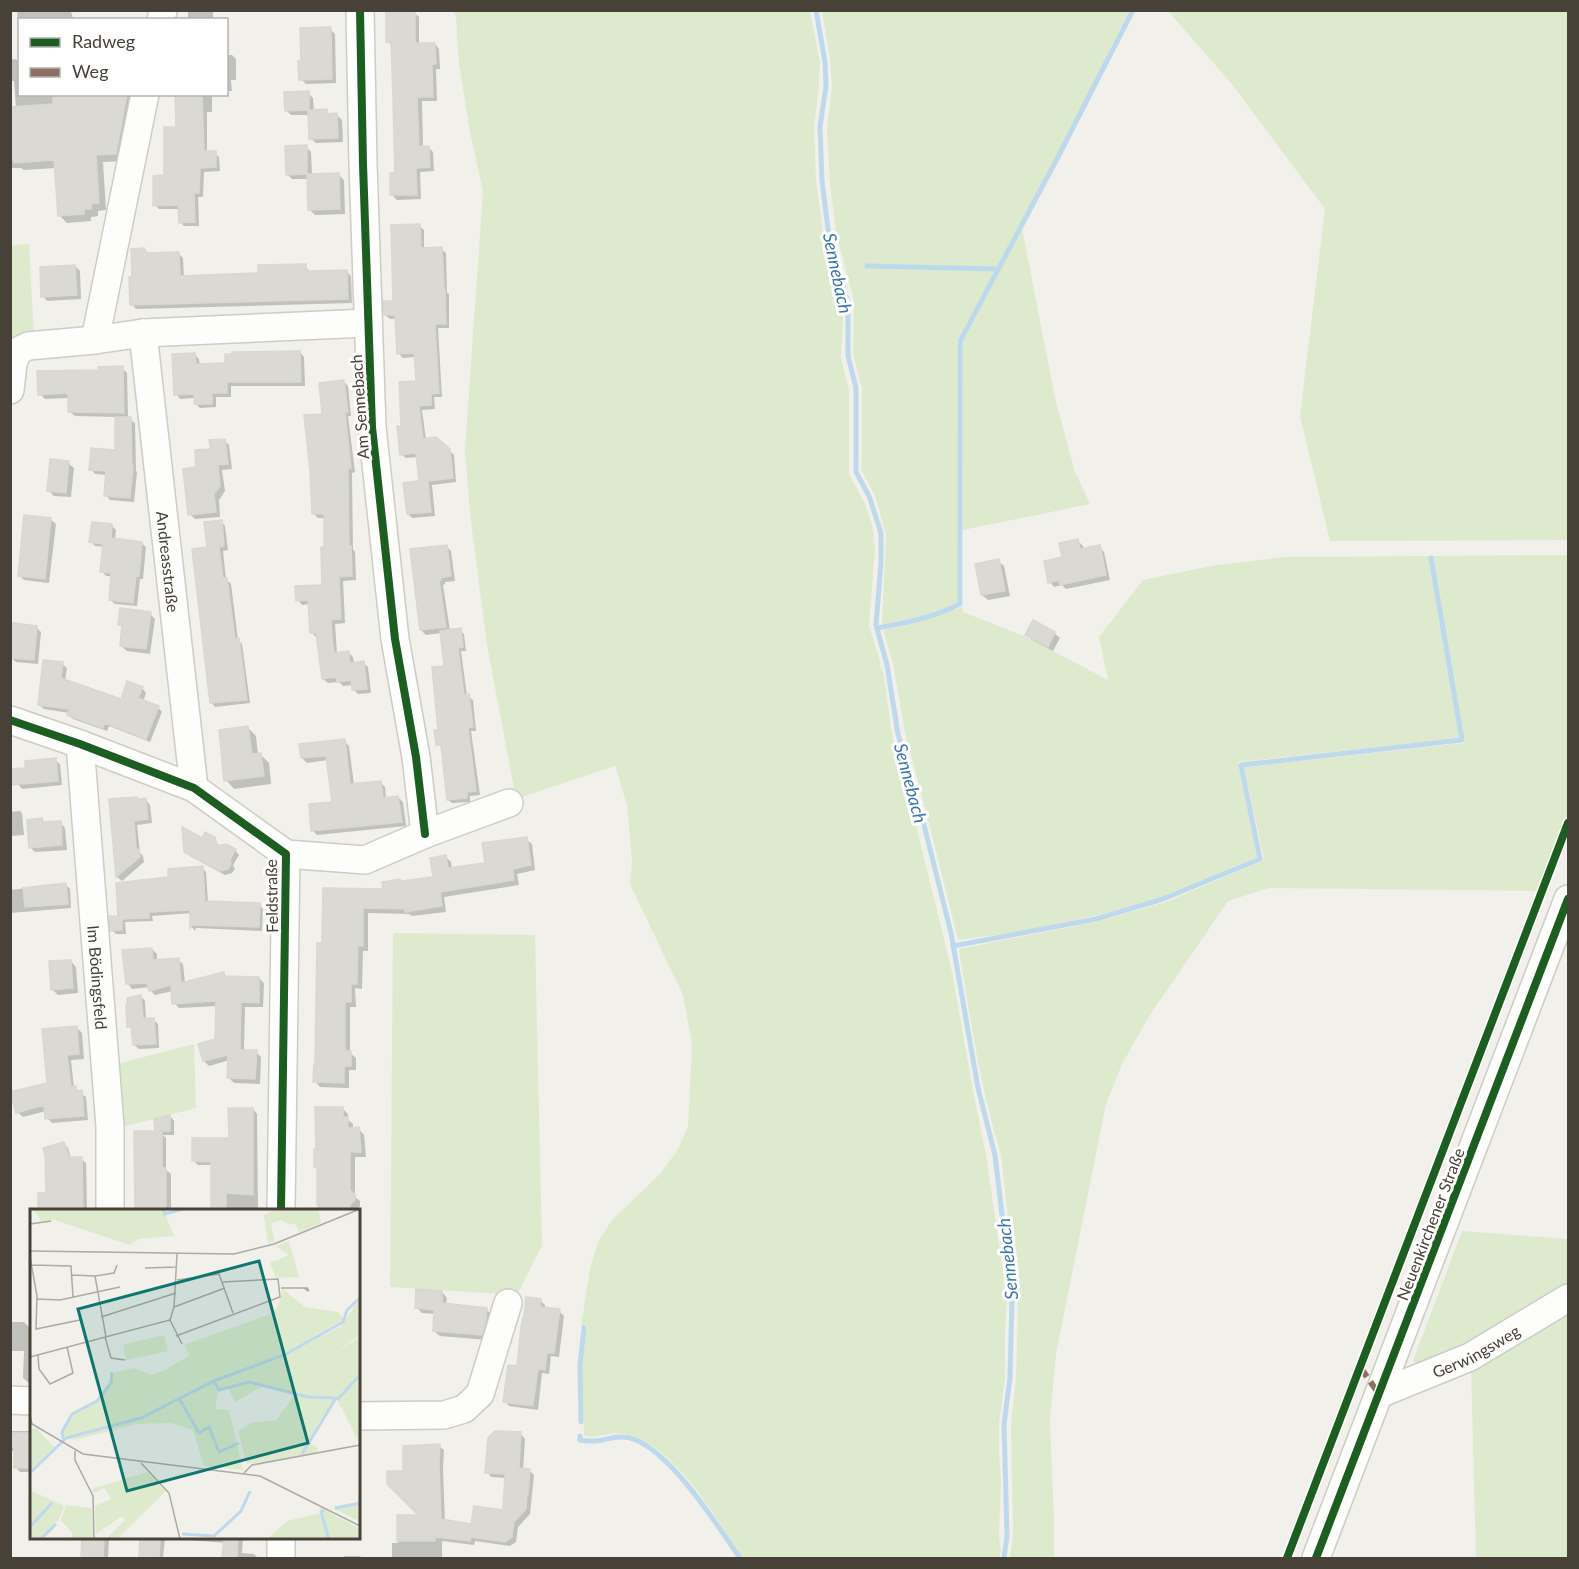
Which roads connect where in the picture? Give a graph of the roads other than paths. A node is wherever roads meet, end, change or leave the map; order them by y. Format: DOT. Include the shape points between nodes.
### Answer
graph roads {
  1 [pos="360,10"];
  2 [pos="145,96"];
  3 [pos="368,324"];
  4 [pos="143,333"];
  5 [pos="94,340"];
  6 [pos="10,390"];
  7 [pos="10,720"];
  8 [pos="81,744"];
  9 [pos="194,788"];
  10 [pos="509,803"];
  11 [pos="425,834"];
  12 [pos="286,854"];
  13 [pos="1569,899"];
  14 [pos="110,1209"];
  15 [pos="281,1209"];
  16 [pos="1569,1298"];
  17 [pos="508,1303"];
  18 [pos="1380,1394"];
  19 [pos="10,1400"];
  20 [pos="30,1401"];
  21 [pos="360,1416"];
  22 [pos="281,1539"];
  23 [pos="281,1558"];
  24 [pos="1316,1558"];
  1 -- 3 [label="street, Am Sennebach"];
  2 -- 5 [label="street"];
  3 -- 4 [label="street"];
  3 -- 11 [label="street, Am Sennebach" via="372,427 395,639"];
  4 -- 5 [label="street"];
  4 -- 9 [label="street, Andreasstraße"];
  5 -- 6 [label="street" via="28,346 18,351"];
  7 -- 8 [label="street, Feldstraße"];
  8 -- 9 [label="street, Feldstraße"];
  8 -- 14 [label="street, Im Bödingsfeld" via="110,1126"];
  9 -- 12 [label="street, Feldstraße"];
  10 -- 11 [label="street"];
  11 -- 12 [label="street, Feldstraße" via="365,860"];
  12 -- 15 [label="street, Feldstraße"];
  13 -- 18 [label="street, Neuenkirchener Straße"];
  16 -- 18 [label="street, Gerwingsweg" via="1470,1357"];
  17 -- 21 [label="street" via="480,1394 464,1409 444,1415"];
  18 -- 24 [label="street, Neuenkirchener Straße"];
  19 -- 20 [label="street"];
  22 -- 23 [label="street"];
}
